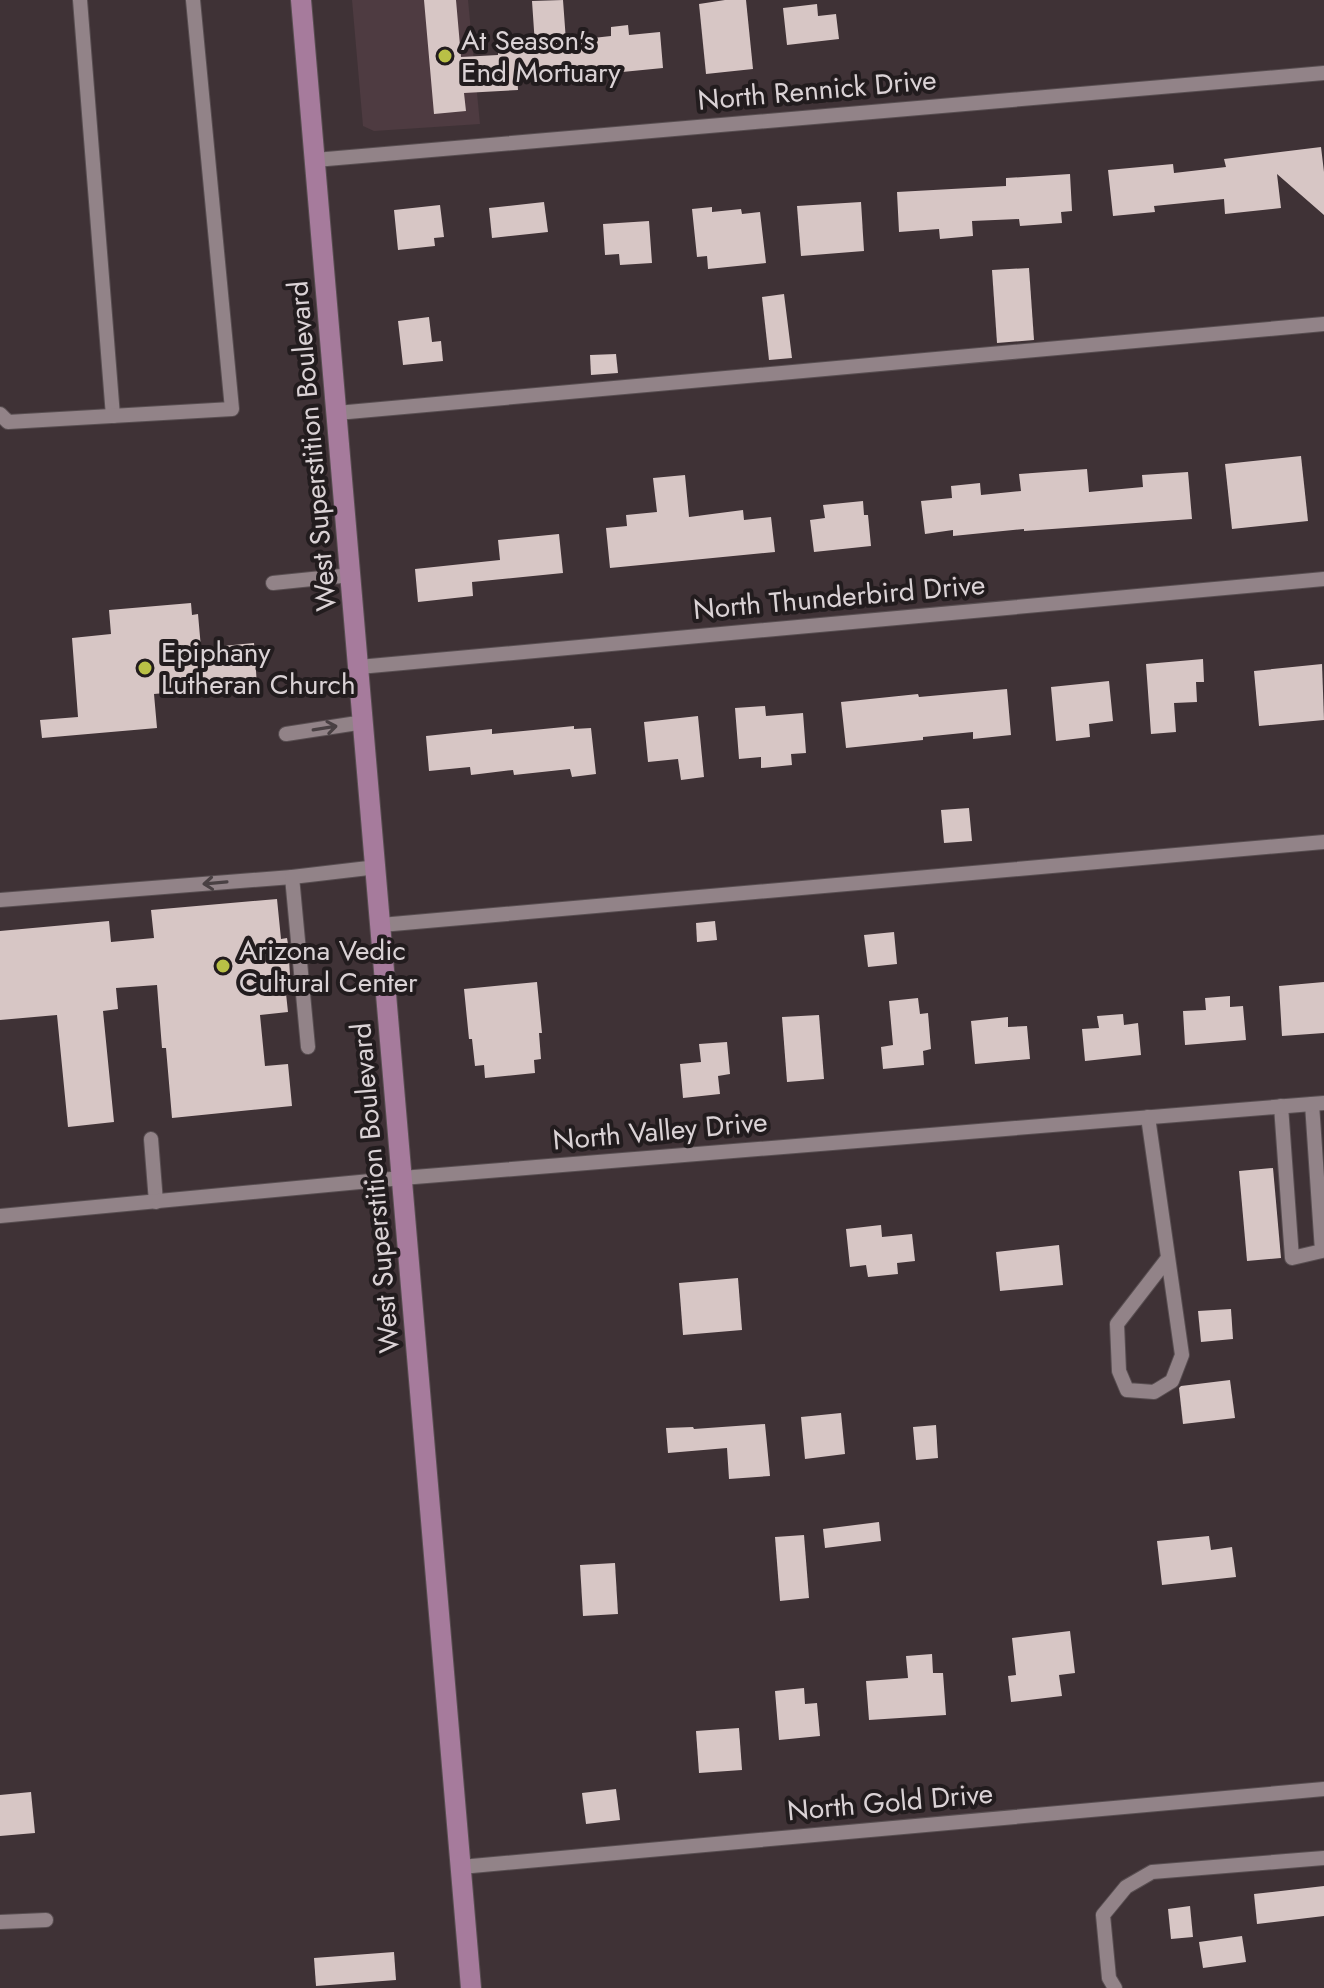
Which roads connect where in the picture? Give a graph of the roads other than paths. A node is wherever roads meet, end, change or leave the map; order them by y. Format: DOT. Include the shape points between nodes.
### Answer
graph roads {
  1 [pos="80,0"];
  2 [pos="193,0"];
  3 [pos="301,0"];
  4 [pos="1324,73"];
  5 [pos="315,160"];
  6 [pos="1324,324"];
  7 [pos="337,413"];
  8 [pos="0,414"];
  9 [pos="113,416"];
  10 [pos="351,575"];
  11 [pos="1324,579"];
  12 [pos="273,583"];
  13 [pos="359,667"];
  14 [pos="364,722"];
  15 [pos="286,734"];
  16 [pos="1324,842"];
  17 [pos="377,867"];
  18 [pos="292,877"];
  19 [pos="0,900"];
  20 [pos="381,925"];
  21 [pos="308,1047"];
  22 [pos="1318,1103"];
  23 [pos="1281,1106"];
  24 [pos="1148,1117"];
  25 [pos="151,1139"];
  26 [pos="402,1178"];
  27 [pos="156,1202"];
  28 [pos="0,1216"];
  29 [pos="1168,1258"];
  30 [pos="1324,1789"];
  31 [pos="1324,1858"];
  32 [pos="461,1867"];
  33 [pos="46,1920"];
  34 [pos="0,1922"];
  35 [pos="471,1988"];
  36 [pos="1115,1988"];
  1 -- 9 [label="street"];
  2 -- 9 [label="street" via="232,409"];
  3 -- 5 [label="main road, West Superstition Boulevard"];
  4 -- 5 [label="street, North Rennick Drive"];
  5 -- 7 [label="main road, West Superstition Boulevard"];
  6 -- 7 [label="street"];
  7 -- 10 [label="main road, West Superstition Boulevard"];
  8 -- 9 [label="street" via="8,422"];
  10 -- 12 [label="street"];
  10 -- 13 [label="main road, West Superstition Boulevard"];
  11 -- 13 [label="street, North Thunderbird Drive"];
  13 -- 14 [label="main road, West Superstition Boulevard"];
  15 -- 14 [label="street, one-way"];
  14 -- 17 [label="main road, West Superstition Boulevard"];
  16 -- 20 [label="street"];
  17 -- 18 [label="street"];
  17 -- 20 [label="main road, West Superstition Boulevard"];
  18 -- 19 [label="street, one-way"];
  18 -- 21 [label="street"];
  20 -- 26 [label="main road, West Superstition Boulevard"];
  22 -- 23 [label="street, North Valley Drive"];
  22 -- 23 [label="street" via="1322,1251 1292,1258"];
  23 -- 24 [label="street, North Valley Drive"];
  24 -- 26 [label="street, North Valley Drive"];
  24 -- 29 [label="street"];
  25 -- 27 [label="street"];
  26 -- 27 [label="street, North Valley Drive"];
  26 -- 32 [label="main road, West Superstition Boulevard"];
  27 -- 28 [label="street, North Valley Drive"];
  29 -- 29 [label="street" via="1182,1355 1172,1381 1154,1392 1127,1390 1119,1371 1117,1324"];
  30 -- 32 [label="street, North Gold Drive"];
  31 -- 36 [label="street" via="1152,1872 1126,1887 1103,1915 1109,1978"];
  32 -- 35 [label="main road, West Superstition Boulevard"];
  33 -- 34 [label="street"];
}
